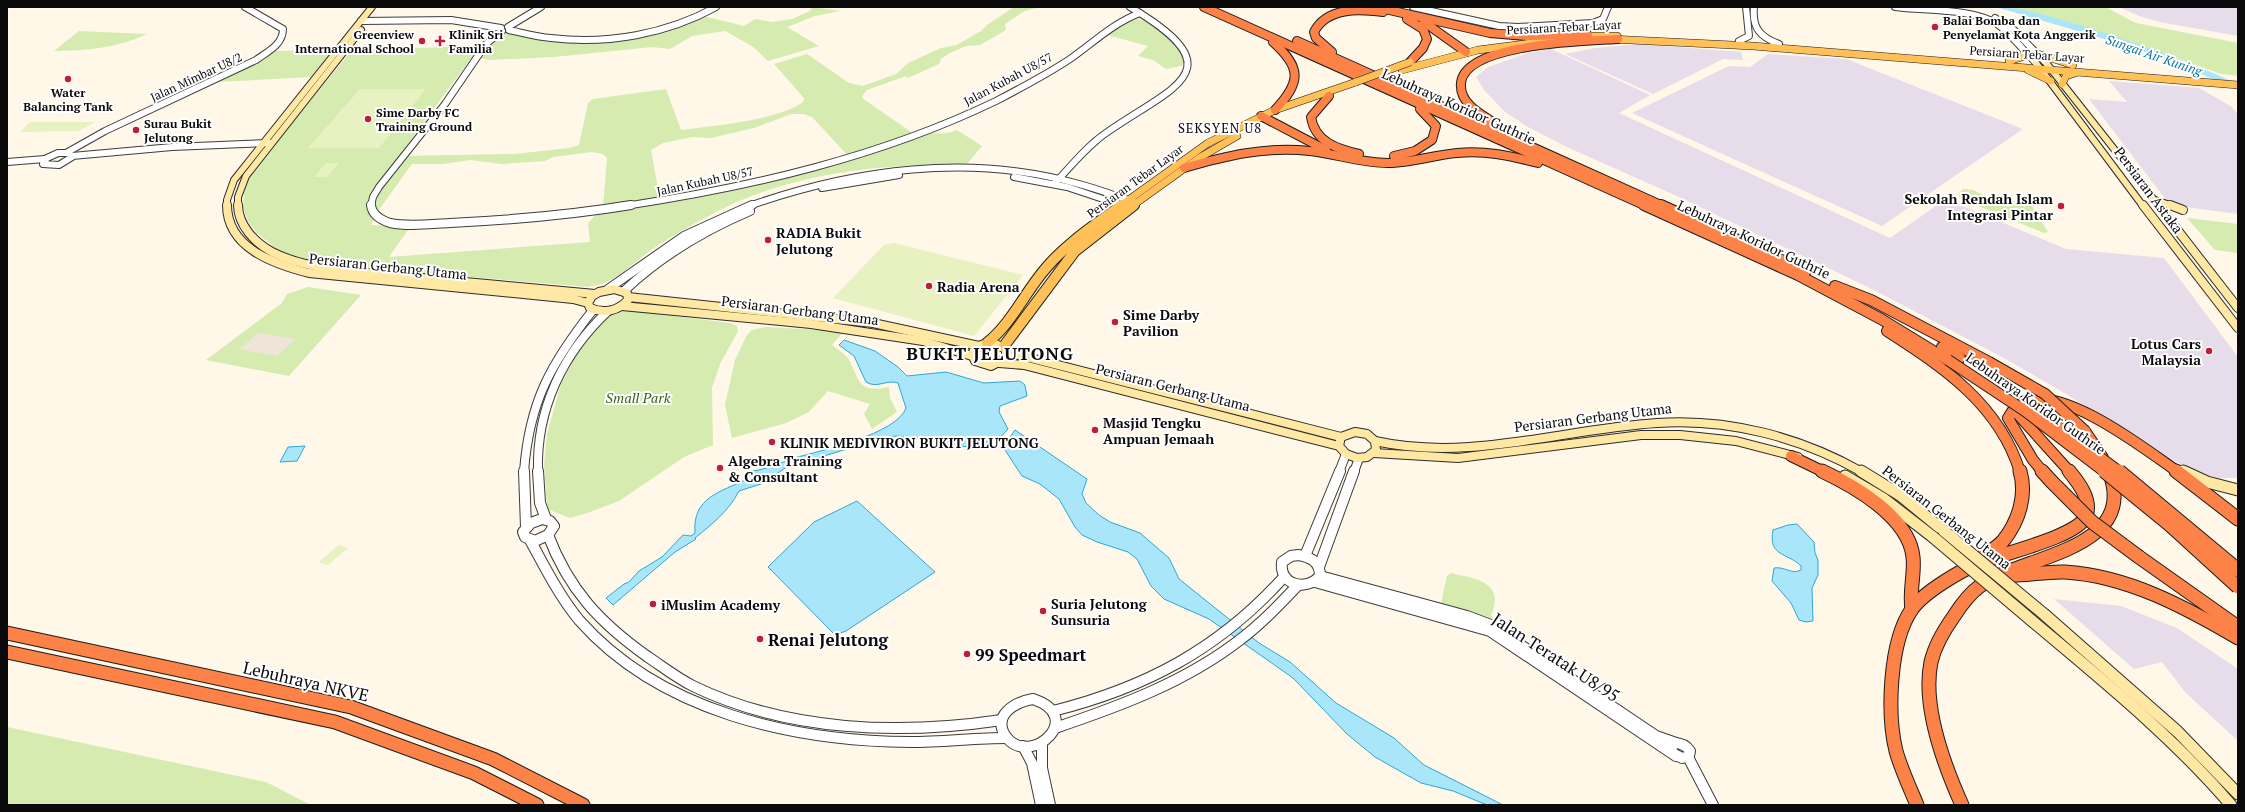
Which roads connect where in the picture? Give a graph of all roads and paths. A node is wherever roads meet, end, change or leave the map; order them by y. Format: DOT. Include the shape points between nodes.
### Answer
graph roads {
  1 [pos="245,7"];
  2 [pos="372,7"];
  3 [pos="379,7"];
  4 [pos="541,7"];
  5 [pos="716,7"];
  6 [pos="1130,7"];
  7 [pos="1204,7"];
  8 [pos="1220,7"];
  9 [pos="1376,7"];
  10 [pos="1413,7"];
  11 [pos="1608,7"];
  12 [pos="1746,7"];
  13 [pos="1754,7"];
  14 [pos="1895,7"];
  15 [pos="1914,7"];
  16 [pos="1140,13"];
  17 [pos="1415,17"];
  18 [pos="365,21"];
  19 [pos="508,28"];
  20 [pos="501,30"];
  21 [pos="1261,33"];
  22 [pos="1588,35"];
  23 [pos="1618,40"];
  24 [pos="1739,41"];
  25 [pos="1779,44"];
  26 [pos="1463,50"];
  27 [pos="2026,52"];
  28 [pos="2038,54"];
  29 [pos="2009,61"];
  30 [pos="1410,62"];
  31 [pos="2002,64"];
  32 [pos="2038,65"];
  33 [pos="1354,66"];
  34 [pos="2048,66"];
  35 [pos="2082,69"];
  36 [pos="2237,80"];
  37 [pos="2051,81"];
  38 [pos="2062,84"];
  39 [pos="1329,96"];
  40 [pos="1408,100"];
  41 [pos="1275,110"];
  42 [pos="1265,118"];
  43 [pos="2094,139"];
  44 [pos="264,146"];
  45 [pos="2114,149"];
  46 [pos="1544,151"];
  47 [pos="69,156"];
  48 [pos="1339,157"];
  49 [pos="7,162"];
  50 [pos="44,162"];
  51 [pos="7,167"];
  52 [pos="1184,168"];
  53 [pos="1588,180"];
  54 [pos="1056,182"];
  55 [pos="2134,195"];
  56 [pos="1129,204"];
  57 [pos="2157,206"];
  58 [pos="2152,218"];
  59 [pos="2169,219"];
  60 [pos="1816,283"];
  61 [pos="1835,286"];
  62 [pos="608,289"];
  63 [pos="595,294"];
  64 [pos="626,294"];
  65 [pos="2236,305"];
  66 [pos="591,306"];
  67 [pos="622,306"];
  68 [pos="608,311"];
  69 [pos="2228,312"];
  70 [pos="2238,328"];
  71 [pos="983,344"];
  72 [pos="1006,349"];
  73 [pos="972,356"];
  74 [pos="1954,359"];
  75 [pos="999,363"];
  76 [pos="2014,410"];
  77 [pos="1340,441"];
  78 [pos="1375,441"];
  79 [pos="1374,453"];
  80 [pos="1346,454"];
  81 [pos="1792,456"];
  82 [pos="1359,458"];
  83 [pos="2159,458"];
  84 [pos="2238,490"];
  85 [pos="2238,519"];
  86 [pos="546,520"];
  87 [pos="526,527"];
  88 [pos="548,535"];
  89 [pos="530,540"];
  90 [pos="1305,556"];
  91 [pos="1979,563"];
  92 [pos="2238,570"];
  93 [pos="2000,574"];
  94 [pos="1318,575"];
  95 [pos="1283,578"];
  96 [pos="1298,585"];
  97 [pos="2238,587"];
  98 [pos="1912,609"];
  99 [pos="2238,627"];
  100 [pos="7,634"];
  101 [pos="2238,638"];
  102 [pos="7,652"];
  103 [pos="1053,711"];
  104 [pos="1002,720"];
  105 [pos="1055,728"];
  106 [pos="1007,738"];
  107 [pos="1042,743"];
  108 [pos="1676,743"];
  109 [pos="1023,746"];
  110 [pos="1676,756"];
  111 [pos="1688,757"];
  112 [pos="2238,794"];
  113 [pos="537,805"];
  114 [pos="583,805"];
  115 [pos="1041,805"];
  116 [pos="1050,805"];
  117 [pos="1713,805"];
  118 [pos="1917,805"];
  119 [pos="1962,805"];
  120 [pos="2231,805"];
  1 -- 47 [label="street, Jalan Mimbar U8/2" via="282,29 282,39 271,51 237,70 112,128"];
  2 -- 18 [label="main road, Persiaran Gerbang Utama"];
  3 -- 18 [label="main road, Persiaran Gerbang Utama"];
  4 -- 19 [label="street"];
  5 -- 19 [label="street" via="702,15 667,27 609,38 556,39"];
  6 -- 16 [label="street"];
  7 -- 21 [label="highway, Lebuhraya Koridor Guthrie"];
  8 -- 33 [label="highway, Lebuhraya Koridor Guthrie"];
  9 -- 17 [label="highway" via="1397,10"];
  10 -- 11 [label="street" via="1499,26 1518,27 1594,23 1603,19"];
  12 -- 24 [label="street" via="1750,36"];
  13 -- 25 [label="street" via="1753,22 1758,33"];
  14 -- 27 [label="street" via="1984,18 1997,24"];
  15 -- 28 [label="street" via="1992,16 2013,29"];
  16 -- 20 [label="street, Jalan Kubah U8/57" via="1120,21 1066,61 990,103 905,139 821,165 666,200 586,212 467,223 411,224 383,220 374,214 371,200 378,187 445,104 486,44"];
  16 -- 54 [label="street" via="1168,32 1180,44 1187,61 1186,74 1159,100 1097,140"];
  17 -- 22 [label="highway" via="1507,36"];
  17 -- 26 [label="highway"];
  18 -- 20 [label="street" via="451,20"];
  18 -- 44 [label="main road, Persiaran Gerbang Utama"];
  19 -- 20 [label="street"];
  21 -- 40 [label="highway, Lebuhraya Koridor Guthrie"];
  21 -- 41 [label="highway" via="1282,50 1296,72 1292,91"];
  22 -- 24 [label="main road, Persiaran Tebar Layar"];
  22 -- 26 [label="main road, Persiaran Tebar Layar" via="1515,40"];
  23 -- 26 [label="main road, Persiaran Tebar Layar" via="1535,41"];
  23 -- 31 [label="main road, Persiaran Tebar Layar" via="1753,46"];
  23 -- 46 [label="highway" via="1564,43 1515,50 1482,59 1471,65 1464,73 1460,90 1476,112"];
  24 -- 25 [label="main road, Persiaran Tebar Layar"];
  25 -- 29 [label="main road, Persiaran Tebar Layar"];
  26 -- 30 [label="main road, Persiaran Tebar Layar"];
  26 -- 39 [label="main road, Persiaran Tebar Layar"];
  27 -- 29 [label="main road" via="2022,57"];
  27 -- 32 [label="street"];
  28 -- 34 [label="street"];
  28 -- 35 [label="main road"];
  29 -- 32 [label="main road, Persiaran Tebar Layar"];
  30 -- 33 [label="highway" via="1427,40 1423,30 1416,24 1404,18 1373,11 1344,12 1325,19 1316,27 1316,38"];
  30 -- 41 [label="main road, Persiaran Tebar Layar, bridge"];
  31 -- 32 [label="main road, Persiaran Tebar Layar"];
  31 -- 37 [label="main road" via="2034,72"];
  32 -- 34 [label="main road, Persiaran Tebar Layar"];
  32 -- 37 [label="main road, Persiaran Astaka"];
  33 -- 46 [label="highway, Lebuhraya Koridor Guthrie"];
  34 -- 35 [label="main road, Persiaran Tebar Layar"];
  34 -- 38 [label="main road, Persiaran Astaka"];
  35 -- 36 [label="main road, Persiaran Tebar Layar"];
  35 -- 36 [label="main road, Persiaran Tebar Layar" via="2212,82"];
  35 -- 38 [label="main road" via="2066,76"];
  37 -- 43 [label="main road, Persiaran Astaka"];
  38 -- 45 [label="main road, Persiaran Astaka"];
  39 -- 40 [label="highway" via="1312,117 1314,130 1320,137 1337,147 1376,156 1391,156 1418,150 1434,138 1436,126 1432,120"];
  39 -- 42 [label="main road, Persiaran Tebar Layar"];
  40 -- 53 [label="highway, Lebuhraya Koridor Guthrie"];
  41 -- 42 [label="main road, Persiaran Tebar Layar"];
  42 -- 48 [label="highway"];
  42 -- 52 [label="main road, Persiaran Tebar Layar"];
  42 -- 56 [label="main road, Persiaran Tebar Layar" via="1208,143"];
  43 -- 45 [label="main road"];
  43 -- 55 [label="main road, Persiaran Astaka"];
  44 -- 47 [label="street"];
  44 -- 63 [label="main road, Persiaran Gerbang Utama" via="243,180 238,197 238,216 244,227 259,243 272,252 301,263 335,270"];
  44 -- 66 [label="main road, Persiaran Gerbang Utama" via="230,187 226,215 231,228 245,246 268,260 298,270 336,277 573,300"];
  45 -- 57 [label="main road, Persiaran Astaka"];
  46 -- 61 [label="highway, Lebuhraya Koridor Guthrie" via="1769,253"];
  47 -- 50 [label="street"];
  47 -- 50 [label="street" via="55,166"];
  48 -- 52 [label="highway" via="1309,151 1257,150 1219,157"];
  48 -- 53 [label="highway" via="1390,163 1457,153 1482,153 1510,156"];
  49 -- 50 [label="street"];
  50 -- 51 [label="street"];
  52 -- 56 [label="main road, Persiaran Tebar Layar"];
  53 -- 60 [label="highway, Lebuhraya Koridor Guthrie"];
  54 -- 56 [label="street"];
  54 -- 62 [label="street" via="1010,171 952,168 885,171 828,181 756,203 709,223 669,244"];
  54 -- 64 [label="street" via="999,175 916,173 860,180 810,191 748,212 689,240 659,260"];
  55 -- 57 [label="main road"];
  55 -- 58 [label="main road, Persiaran Astaka"];
  56 -- 71 [label="main road, Persiaran Tebar Layar" via="1062,250 1045,269 998,334"];
  56 -- 72 [label="main road, Persiaran Tebar Layar" via="1068,259"];
  57 -- 58 [label="main road"];
  57 -- 59 [label="main road, Persiaran Astaka"];
  57 -- 59 [label="main road" via="2184,211 2174,214"];
  58 -- 69 [label="main road, Persiaran Astaka"];
  59 -- 65 [label="main road, Persiaran Astaka"];
  60 -- 74 [label="highway, Lebuhraya Koridor Guthrie"];
  60 -- 91 [label="highway" via="1956,378 2004,431 2018,462 2024,495 2020,511 2010,531 2002,542 1981,558"];
  61 -- 74 [label="highway, Lebuhraya Koridor Guthrie"];
  61 -- 93 [label="highway, bridge" via="1871,300 2044,394 2085,431 2101,454 2112,479 2114,497 2108,521 2096,534 2068,550"];
  62 -- 63 [label="main road, Persiaran Gerbang Utama"];
  62 -- 64 [label="main road, Persiaran Gerbang Utama"];
  63 -- 66 [label="main road"];
  64 -- 67 [label="main road"];
  64 -- 71 [label="main road, Persiaran Gerbang Utama" via="643,300 873,323"];
  65 -- 69 [label="main road"];
  66 -- 68 [label="main road, Persiaran Gerbang Utama"];
  66 -- 87 [label="street" via="553,365 532,414 524,483 528,512"];
  67 -- 68 [label="main road, Persiaran Gerbang Utama"];
  67 -- 73 [label="main road, Persiaran Gerbang Utama" via="811,324 923,341"];
  68 -- 86 [label="street" via="583,336 563,366 544,413 538,444 537,473 541,510"];
  69 -- 70 [label="main road, Persiaran Astaka"];
  71 -- 72 [label="main road, Persiaran Gerbang Utama"];
  71 -- 73 [label="main road" via="972,352"];
  72 -- 75 [label="main road" via="1006,358"];
  72 -- 77 [label="main road, Persiaran Gerbang Utama" via="1014,355"];
  73 -- 75 [label="main road, Persiaran Gerbang Utama" via="983,365"];
  74 -- 92 [label="highway, Lebuhraya Koridor Guthrie, bridge" via="2052,421 2118,469"];
  74 -- 97 [label="highway, Lebuhraya Koridor Guthrie, bridge" via="2095,463 2178,531"];
  75 -- 77 [label="main road, Persiaran Gerbang Utama" via="1024,365"];
  76 -- 83 [label="highway" via="2022,402 2031,400 2069,404"];
  76 -- 91 [label="highway" via="2028,430 2081,484 2088,505 2087,515 2062,535"];
  76 -- 99 [label="highway, bridge" via="2008,418 2014,430 2033,460 2076,508 2111,539"];
  77 -- 78 [label="main road, Persiaran Gerbang Utama" via="1355,432 1367,434"];
  77 -- 80 [label="main road"];
  78 -- 79 [label="main road"];
  78 -- 112 [label="main road, Persiaran Gerbang Utama, bridge" via="1405,447 1447,449 1659,422 1694,422 1732,427 1803,445 1848,465 1895,492 1944,531 2045,615 2178,732"];
  79 -- 81 [label="main road, Persiaran Gerbang Utama" via="1458,458 1641,435 1680,435 1736,441"];
  79 -- 82 [label="main road, Persiaran Gerbang Utama"];
  80 -- 82 [label="main road"];
  80 -- 90 [label="street"];
  81 -- 98 [label="highway" via="1863,494 1896,522 1912,551"];
  81 -- 120 [label="main road, Persiaran Gerbang Utama, bridge" via="1850,478 1884,499 1933,536 2168,736"];
  82 -- 94 [label="street"];
  83 -- 84 [label="main road" via="2199,479"];
  83 -- 85 [label="highway" via="2206,491"];
  86 -- 87 [label="street" via="533,522"];
  86 -- 88 [label="street" via="554,526"];
  87 -- 89 [label="street" via="523,535"];
  88 -- 89 [label="street" via="540,540"];
  88 -- 104 [label="street" via="565,575 592,611 629,645 695,687 759,709 852,726 939,728"];
  89 -- 106 [label="street" via="558,589 587,629 612,651 666,688 713,710 754,723 840,738 911,742 973,737"];
  90 -- 94 [label="street" via="1311,558"];
  90 -- 95 [label="street" via="1286,558 1280,567"];
  91 -- 98 [label="highway" via="1944,581"];
  93 -- 101 [label="highway" via="2026,576 2063,572 2112,580 2166,600"];
  93 -- 119 [label="highway" via="1982,585 1963,603 1943,630 1930,668 1932,706 1941,754"];
  94 -- 96 [label="street" via="1304,586"];
  94 -- 108 [label="street, Jalan Teratak U8/95" via="1491,625 1656,736"];
  94 -- 110 [label="street, Jalan Teratak U8/95" via="1490,631"];
  95 -- 96 [label="street"];
  95 -- 103 [label="street" via="1248,614 1206,647 1144,680 1075,706"];
  96 -- 105 [label="street" via="1259,623 1217,656 1192,671 1123,704"];
  98 -- 118 [label="highway" via="1898,640 1890,694 1896,751"];
  100 -- 114 [label="highway, Lebuhraya NKVE" via="351,707 493,759"];
  102 -- 113 [label="highway" via="335,722 474,773"];
  103 -- 104 [label="street" via="1042,701 1025,700 1010,707"];
  103 -- 105 [label="street"];
  104 -- 106 [label="street" via="1001,726"];
  105 -- 107 [label="street"];
  106 -- 109 [label="street"];
  107 -- 109 [label="street"];
  107 -- 116 [label="street" via="1042,768"];
  108 -- 110 [label="street" via="1672,744 1671,749"];
  108 -- 111 [label="street" via="1688,748"];
  109 -- 115 [label="street" via="1032,763"];
  110 -- 111 [label="street"];
  111 -- 117 [label="street"];
}
